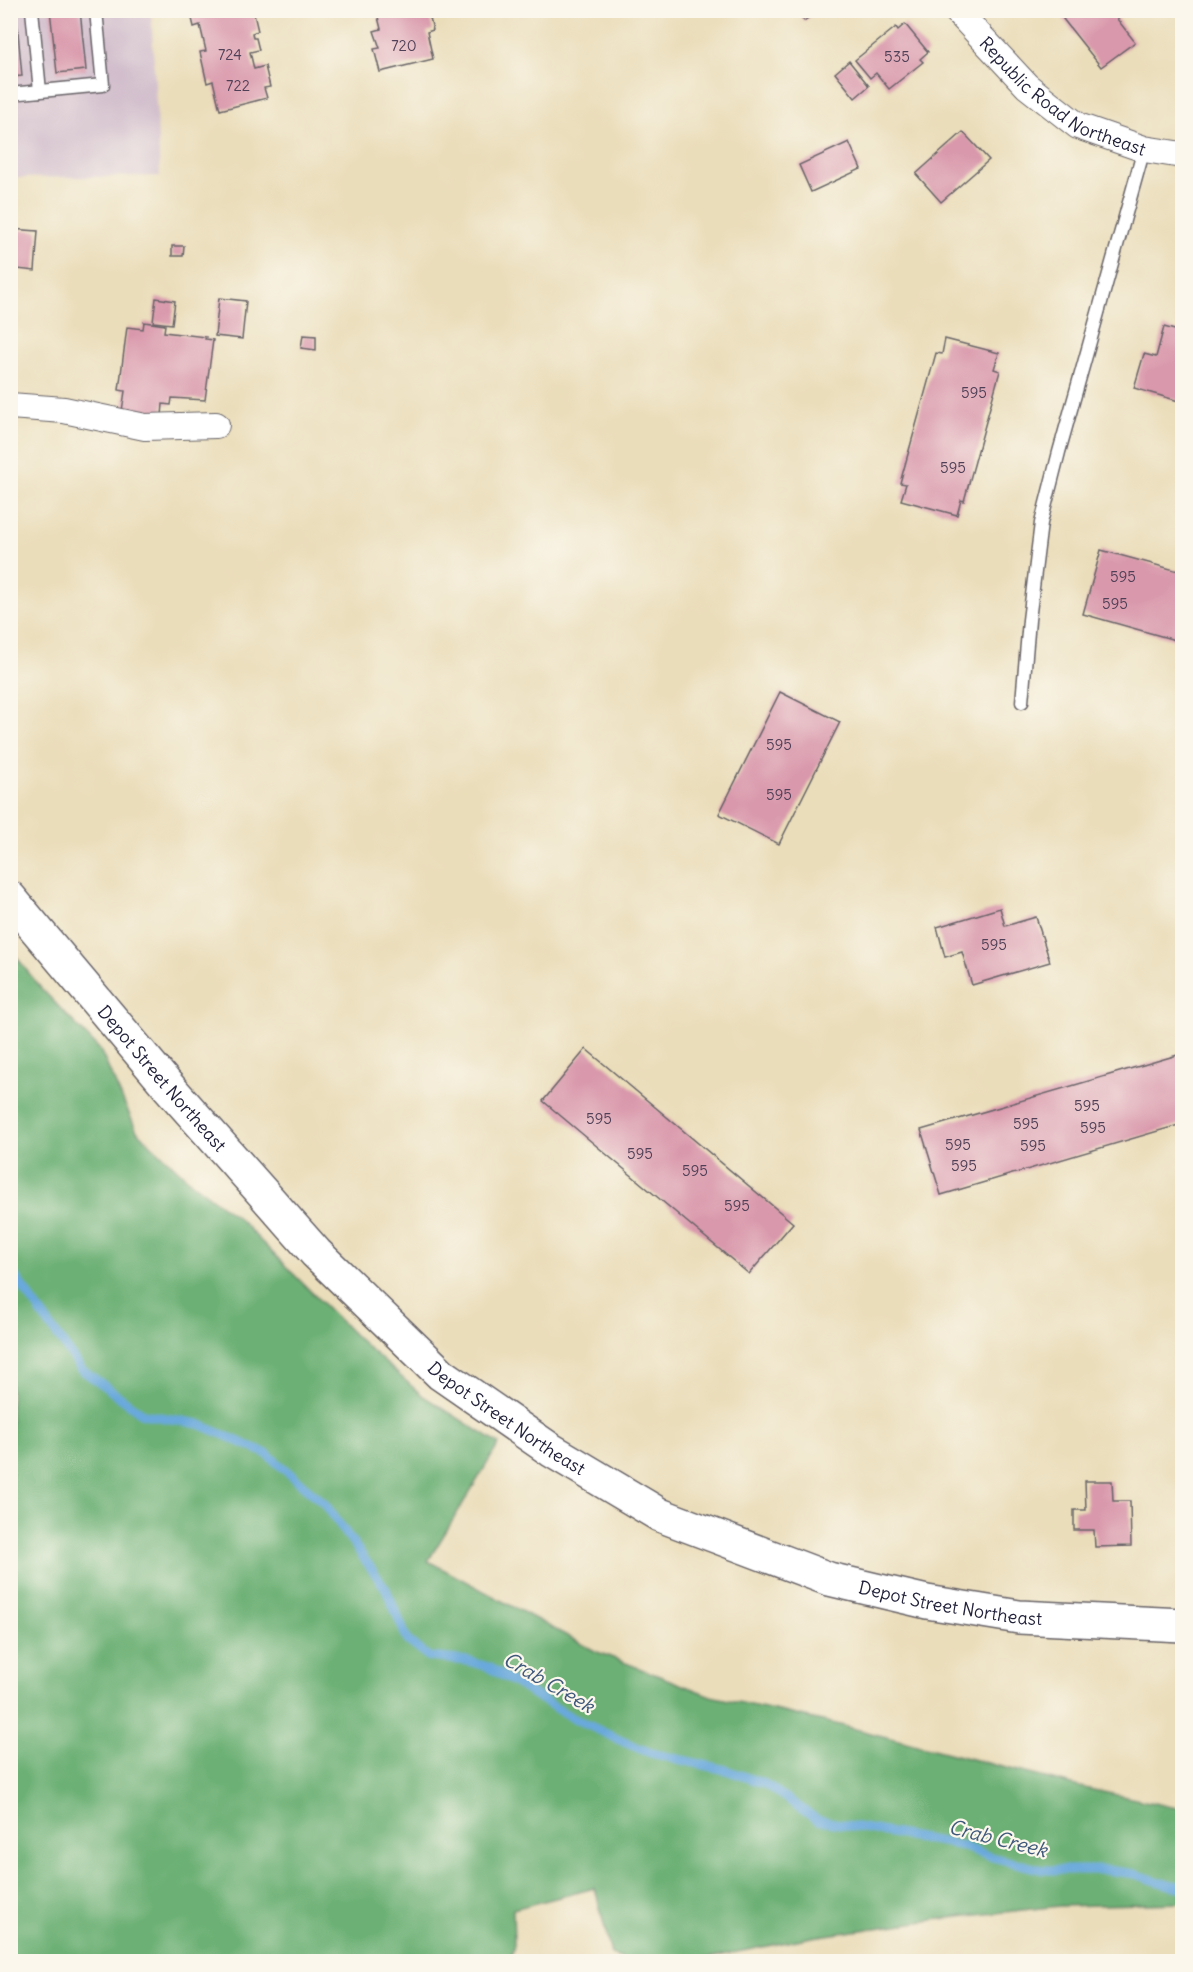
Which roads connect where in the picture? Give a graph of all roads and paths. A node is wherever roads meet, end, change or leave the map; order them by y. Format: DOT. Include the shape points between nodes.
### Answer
graph roads {
  1 [pos="32,10"];
  2 [pos="96,10"];
  3 [pos="956,10"];
  4 [pos="40,91"];
  5 [pos="10,94"];
  6 [pos="1144,149"];
  7 [pos="1182,155"];
  8 [pos="10,406"];
  9 [pos="216,425"];
  10 [pos="1022,702"];
  11 [pos="10,898"];
  12 [pos="1182,1625"];
  1 -- 4 [label="lane"];
  2 -- 4 [label="lane" via="103,85"];
  3 -- 6 [label="street, Republic Road Northeast" via="1027,86 1078,126"];
  4 -- 5 [label="lane"];
  6 -- 7 [label="street, Republic Road Northeast"];
  6 -- 10 [label="lane" via="1041,524"];
  8 -- 9 [label="street" via="64,410 145,427"];
  11 -- 12 [label="main road, Depot Street Northeast" via="316,1254 441,1374 551,1450 660,1515 829,1579 927,1602 1019,1617"];
}
